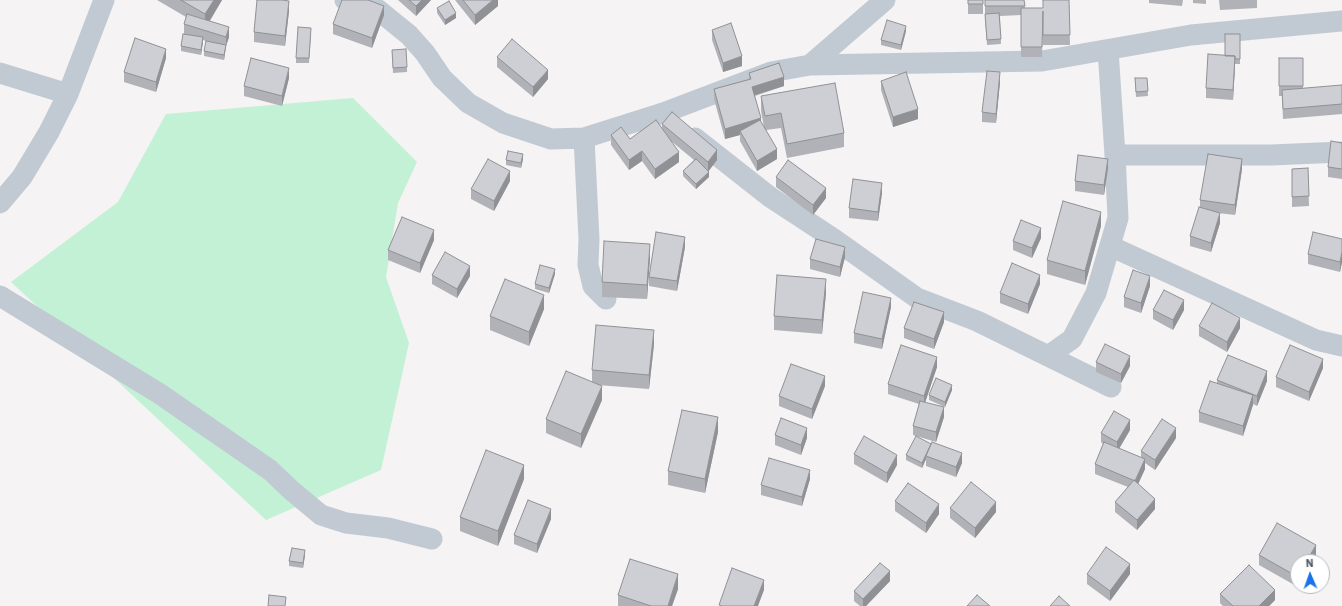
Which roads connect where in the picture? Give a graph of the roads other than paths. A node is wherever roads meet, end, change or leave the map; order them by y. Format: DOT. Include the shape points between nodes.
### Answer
graph roads {
  1 [pos="104,0"];
  2 [pos="345,0"];
  3 [pos="885,0"];
  4 [pos="1342,21"];
  5 [pos="1108,50"];
  6 [pos="810,65"];
  7 [pos="0,73"];
  8 [pos="68,94"];
  9 [pos="663,113"];
  10 [pos="584,138"];
  11 [pos="1342,152"];
  12 [pos="1115,155"];
  13 [pos="0,203"];
  14 [pos="1110,246"];
  15 [pos="0,296"];
  16 [pos="606,299"];
  17 [pos="1342,346"];
  18 [pos="1048,356"];
  19 [pos="1111,387"];
  20 [pos="432,539"];
  1 -- 8 [label="street"];
  2 -- 10 [label="street" via="377,9 403,31 425,54 442,78 474,107 503,123 551,139"];
  3 -- 6 [label="street"];
  4 -- 5 [label="street" via="1191,35"];
  5 -- 6 [label="street" via="1042,61"];
  5 -- 12 [label="street"];
  6 -- 9 [label="street" via="771,72"];
  7 -- 8 [label="street"];
  8 -- 13 [label="street" via="22,177"];
  9 -- 10 [label="street"];
  9 -- 18 [label="street" via="770,197 917,298 977,321"];
  10 -- 16 [label="street" via="588,265 593,286"];
  11 -- 12 [label="street" via="1271,155"];
  12 -- 14 [label="street" via="1118,218"];
  14 -- 17 [label="street" via="1316,340"];
  14 -- 18 [label="street" via="1096,293 1072,339"];
  15 -- 20 [label="street" via="160,394 270,470 321,515 346,523 388,528"];
  18 -- 19 [label="street"];
}
